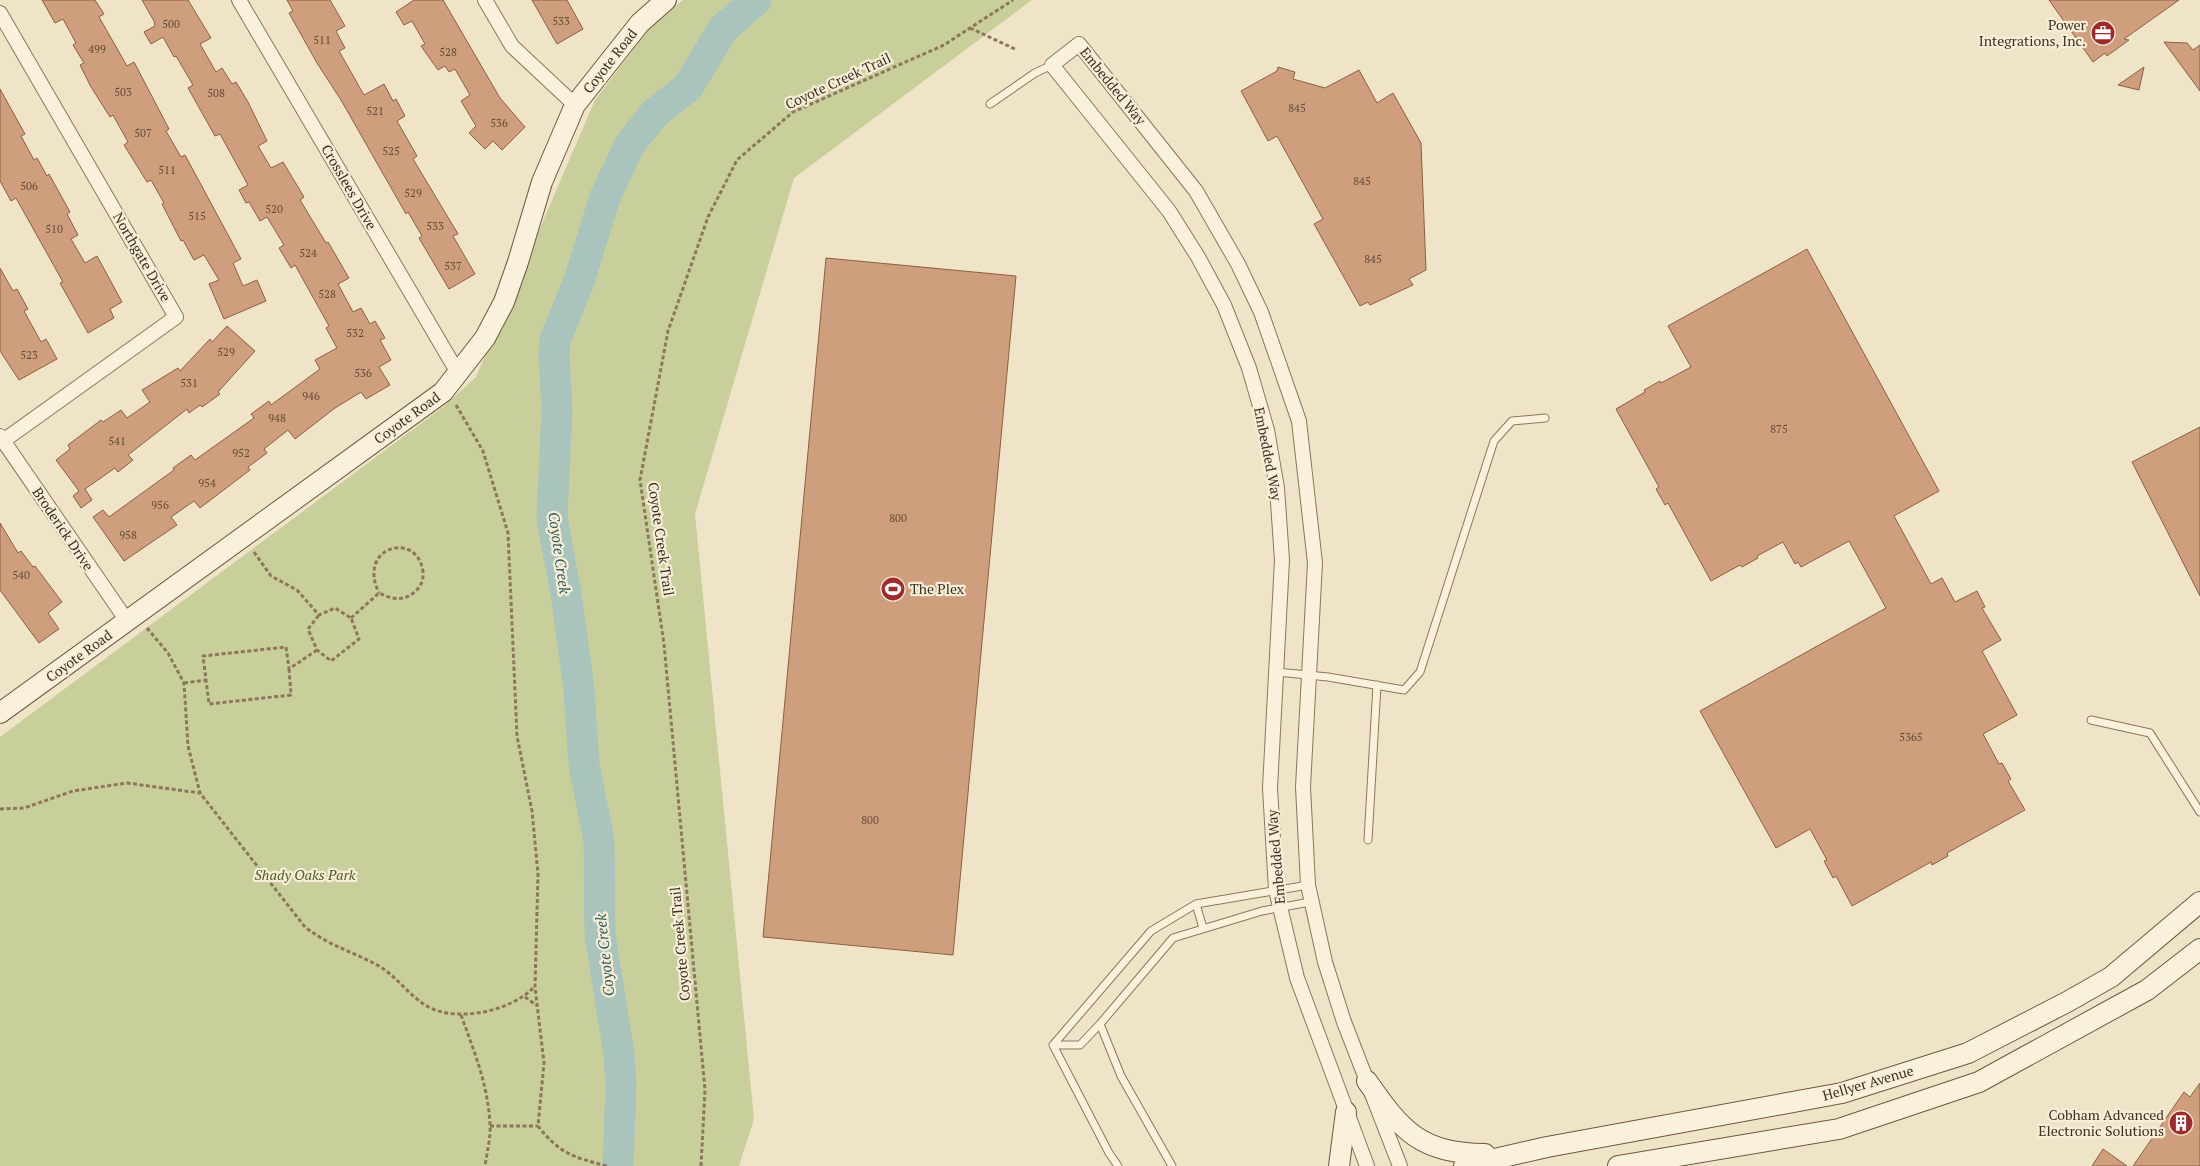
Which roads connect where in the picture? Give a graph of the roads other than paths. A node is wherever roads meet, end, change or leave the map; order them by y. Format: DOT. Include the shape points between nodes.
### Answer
graph roads {
  1 [pos="239,0"];
  2 [pos="485,0"];
  3 [pos="666,0"];
  4 [pos="0,13"];
  5 [pos="1052,65"];
  6 [pos="990,104"];
  7 [pos="575,105"];
  8 [pos="458,373"];
  9 [pos="1545,418"];
  10 [pos="2,439"];
  11 [pos="127,621"];
  12 [pos="1277,672"];
  13 [pos="1309,674"];
  14 [pos="1377,685"];
  15 [pos="0,713"];
  16 [pos="2091,720"];
  17 [pos="2200,812"];
  18 [pos="1368,840"];
  19 [pos="1308,885"];
  20 [pos="1276,890"];
  21 [pos="1310,902"];
  22 [pos="2200,902"];
  23 [pos="1196,904"];
  24 [pos="1280,908"];
  25 [pos="1203,928"];
  26 [pos="2200,949"];
  27 [pos="1100,1024"];
  28 [pos="1053,1045"];
  29 [pos="1968,1053"];
  30 [pos="1367,1081"];
  31 [pos="1979,1082"];
  32 [pos="1346,1112"];
  33 [pos="1510,1154"];
  34 [pos="1118,1166"];
  35 [pos="1172,1166"];
  36 [pos="1339,1166"];
  37 [pos="1367,1166"];
  38 [pos="1400,1166"];
  39 [pos="1464,1166"];
  40 [pos="1618,1166"];
  1 -- 8 [label="street, Crosslees Drive"];
  2 -- 7 [label="street" via="512,46"];
  3 -- 7 [label="main road, Coyote Road" via="640,23"];
  4 -- 10 [label="street, Northgate Drive" via="176,316"];
  5 -- 6 [label="lane" via="1034,73"];
  5 -- 12 [label="street, Embedded Way" via="1169,211 1224,305 1249,368 1277,488 1282,560"];
  5 -- 13 [label="street, Embedded Way" via="1079,44 1196,191 1262,312 1299,421 1315,563"];
  7 -- 8 [label="main road, Coyote Road" via="542,182 504,302 485,338"];
  8 -- 11 [label="main road, Coyote Road" via="442,392"];
  9 -- 14 [label="lane" via="1512,421 1494,441 1420,672 1404,690"];
  10 -- 11 [label="street, Broderick Drive"];
  11 -- 15 [label="main road, Coyote Road"];
  12 -- 13 [label="lane"];
  12 -- 20 [label="street, Embedded Way" via="1270,788"];
  13 -- 14 [label="lane"];
  13 -- 19 [label="street, Embedded Way" via="1303,787"];
  14 -- 18 [label="lane"];
  16 -- 17 [label="lane" via="2150,733"];
  19 -- 20 [label="lane"];
  19 -- 21 [label="street, Embedded Way"];
  20 -- 23 [label="lane"];
  20 -- 24 [label="street, Embedded Way"];
  21 -- 24 [label="lane"];
  21 -- 30 [label="street, Embedded Way" via="1328,971"];
  22 -- 29 [label="main road, Hellyer Avenue" via="2111,977"];
  23 -- 25 [label="lane"];
  23 -- 28 [label="lane" via="1151,931"];
  24 -- 25 [label="lane"];
  24 -- 32 [label="street, Embedded Way" via="1297,978"];
  25 -- 27 [label="lane" via="1173,938"];
  26 -- 31 [label="main road" via="2147,990"];
  27 -- 28 [label="lane" via="1080,1045"];
  27 -- 35 [label="lane" via="1121,1076"];
  28 -- 34 [label="lane"];
  29 -- 31 [label="main road"];
  29 -- 33 [label="main road, Hellyer Avenue" via="1842,1093"];
  30 -- 33 [label="main road" via="1390,1114 1423,1143 1458,1154"];
  30 -- 38 [label="street, Embedded Way"];
  31 -- 40 [label="main road" via="1839,1129"];
  32 -- 36 [label="main road"];
  32 -- 37 [label="street, Embedded Way"];
  33 -- 39 [label="main road, Hellyer Avenue"];
}
